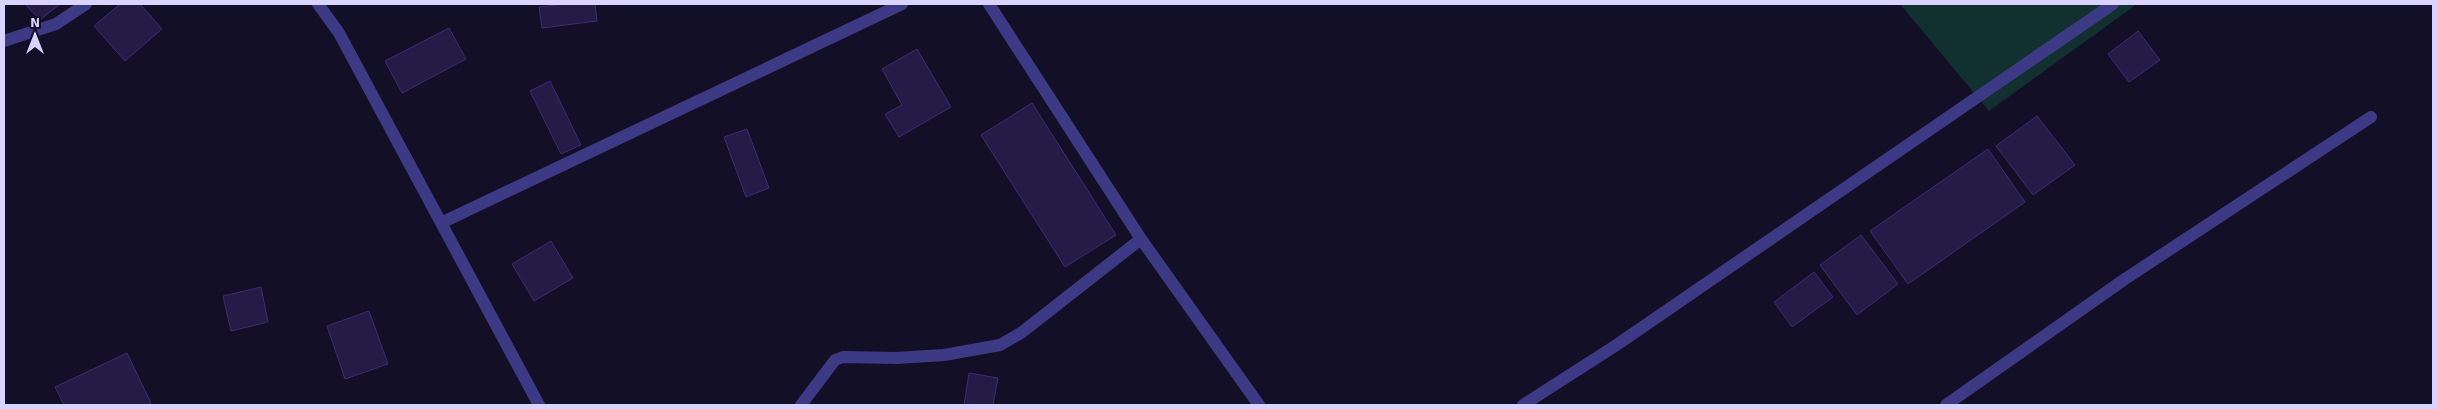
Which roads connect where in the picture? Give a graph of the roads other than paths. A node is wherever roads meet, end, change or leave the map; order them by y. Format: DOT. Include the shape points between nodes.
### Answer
graph roads {
  1 [pos="86,4"];
  2 [pos="318,4"];
  3 [pos="902,4"];
  4 [pos="989,4"];
  5 [pos="2113,4"];
  6 [pos="4,42"];
  7 [pos="2372,117"];
  8 [pos="441,223"];
  9 [pos="1141,239"];
  10 [pos="539,405"];
  11 [pos="801,405"];
  12 [pos="1259,405"];
  13 [pos="1523,405"];
  14 [pos="1946,405"];
  1 -- 6 [label="street" via="56,24"];
  2 -- 8 [label="street" via="339,33"];
  3 -- 8 [label="street"];
  4 -- 9 [label="street"];
  5 -- 13 [label="street" via="1615,346"];
  7 -- 14 [label="street" via="2125,279"];
  8 -- 10 [label="street"];
  9 -- 11 [label="street" via="1021,333 1000,345 944,355 843,357 836,360"];
  9 -- 12 [label="street"];
}
